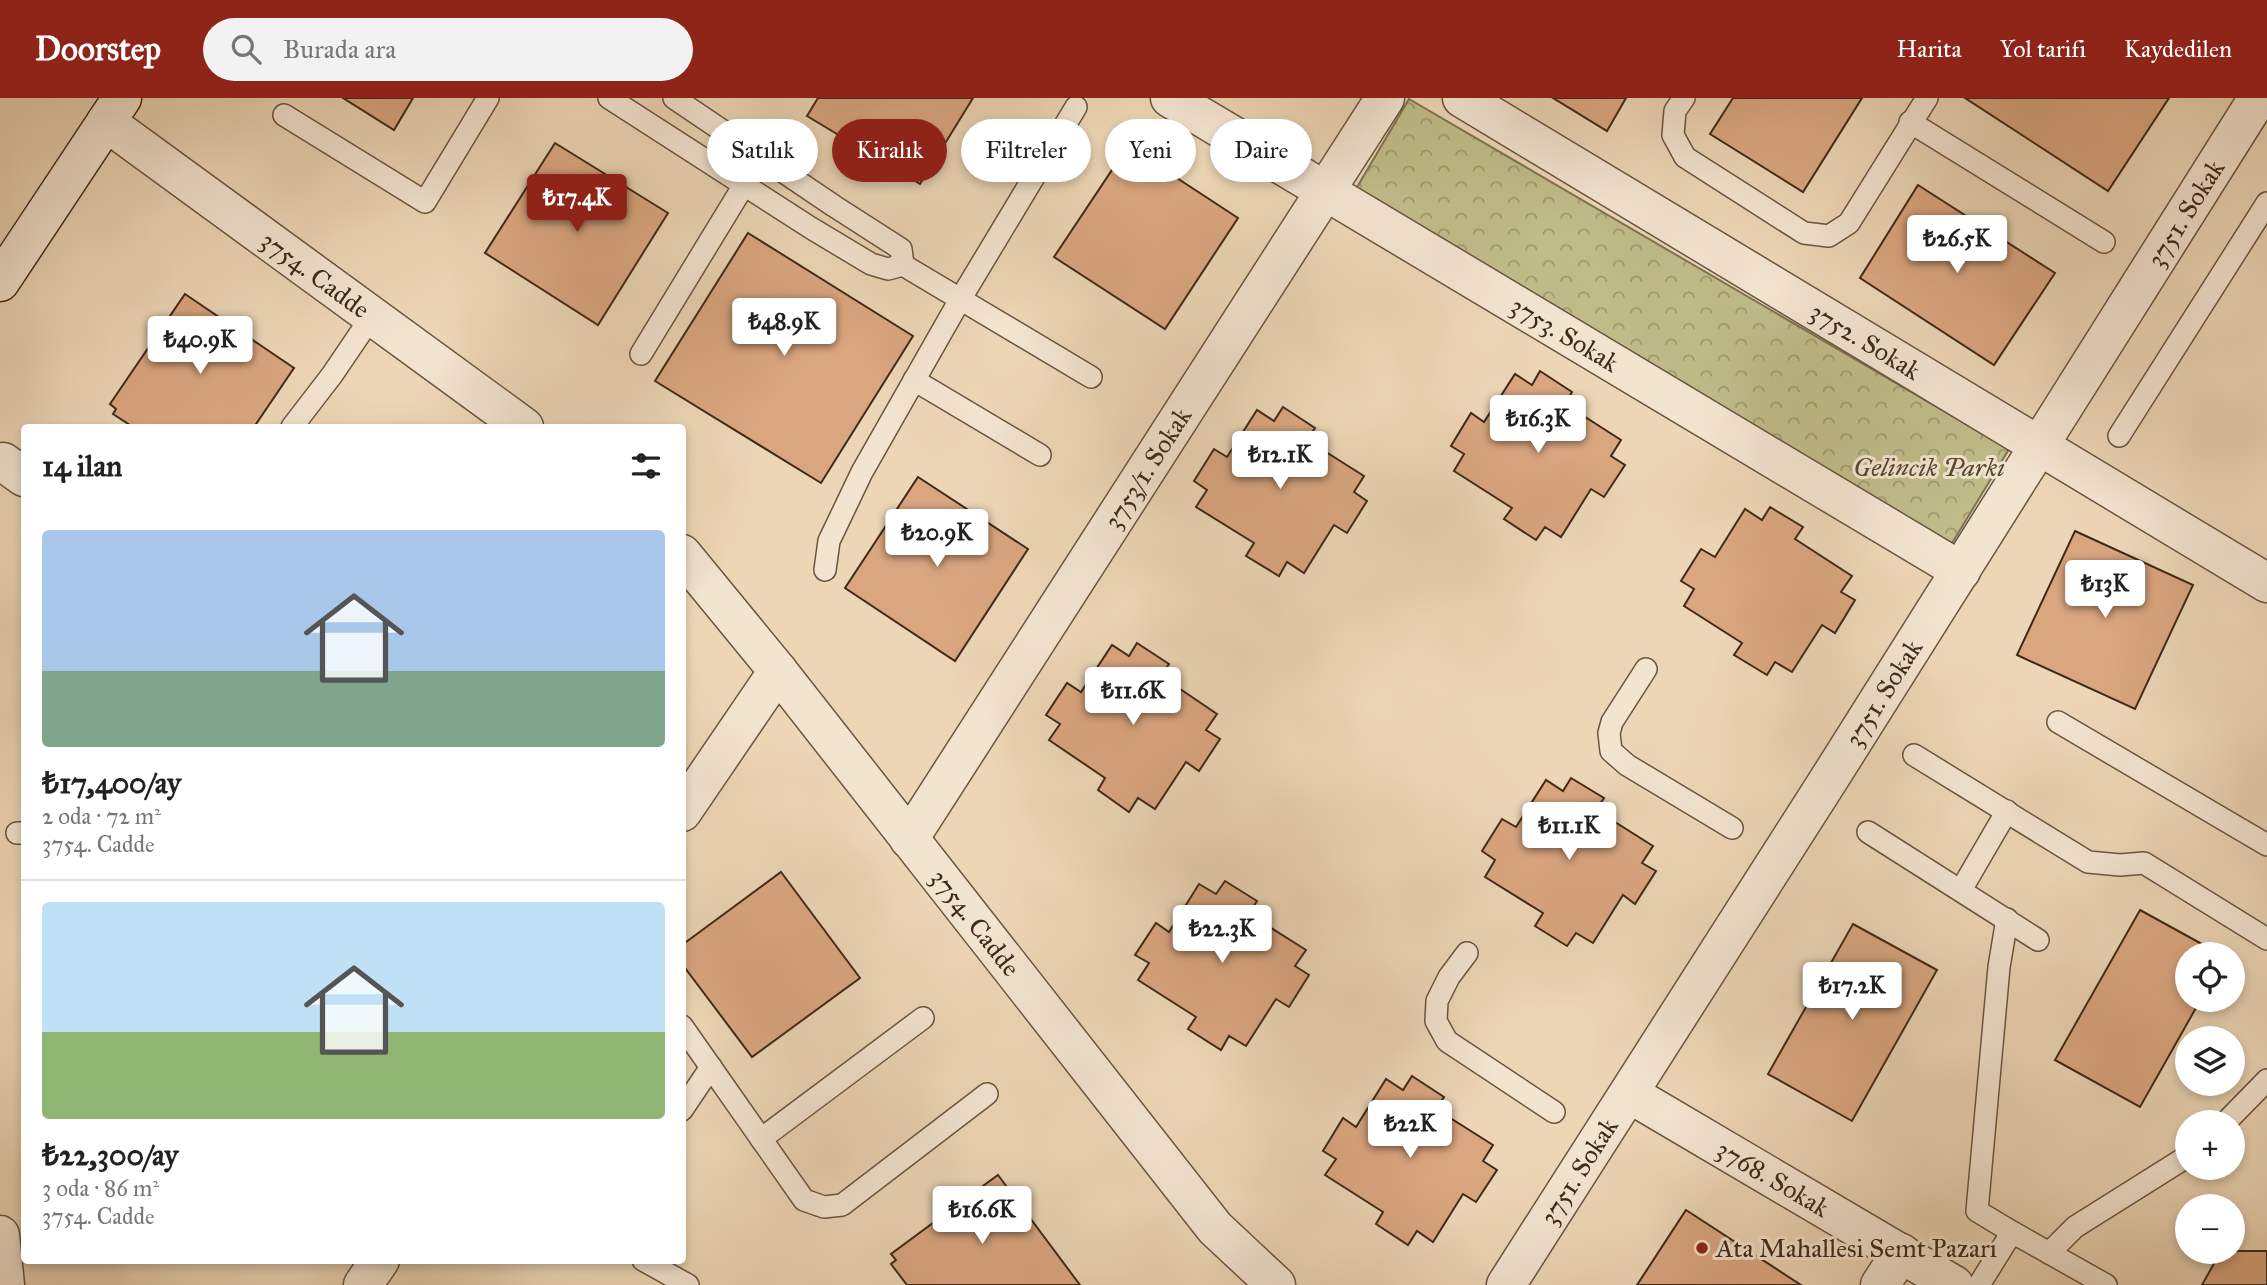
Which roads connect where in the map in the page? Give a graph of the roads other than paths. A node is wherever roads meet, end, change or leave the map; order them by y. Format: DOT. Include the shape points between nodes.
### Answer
graph roads {
  1 [pos="488,98"];
  2 [pos="609,98"];
  3 [pos="674,98"];
  4 [pos="1170,98"];
  5 [pos="1385,98"];
  6 [pos="1462,98"];
  7 [pos="1684,98"];
  8 [pos="1927,98"];
  9 [pos="2258,98"];
  10 [pos="1076,107"];
  11 [pos="114,110"];
  12 [pos="284,115"];
  13 [pos="1910,122"];
  14 [pos="744,185"];
  15 [pos="1325,191"];
  16 [pos="2267,203"];
  17 [pos="2104,242"];
  18 [pos="903,265"];
  19 [pos="0,282"];
  20 [pos="961,298"];
  21 [pos="372,316"];
  22 [pos="641,354"];
  23 [pos="1091,377"];
  24 [pos="914,380"];
  25 [pos="294,424"];
  26 [pos="520,424"];
  27 [pos="2119,436"];
  28 [pos="2039,448"];
  29 [pos="1040,455"];
  30 [pos="686,559"];
  31 [pos="825,570"];
  32 [pos="1961,571"];
  33 [pos="2267,583"];
  34 [pos="1646,669"];
  35 [pos="778,671"];
  36 [pos="2058,722"];
  37 [pos="1914,755"];
  38 [pos="686,806"];
  39 [pos="2007,811"];
  40 [pos="1732,828"];
  41 [pos="1868,832"];
  42 [pos="909,839"];
  43 [pos="2267,845"];
  44 [pos="1961,890"];
  45 [pos="2007,919"];
  46 [pos="2267,939"];
  47 [pos="2038,940"];
  48 [pos="1467,953"];
  49 [pos="923,1018"];
  50 [pos="686,1032"];
  51 [pos="711,1067"];
  52 [pos="2267,1080"];
  53 [pos="988,1094"];
  54 [pos="1630,1094"];
  55 [pos="686,1104"];
  56 [pos="2238,1110"];
  57 [pos="1554,1112"];
  58 [pos="761,1139"];
  59 [pos="2175,1164"];
  60 [pos="2012,1231"];
  61 [pos="0,1235"];
  62 [pos="2049,1253"];
  63 [pos="1900,1254"];
  64 [pos="377,1264"];
  65 [pos="650,1264"];
  66 [pos="5,1285"];
  67 [pos="363,1285"];
  68 [pos="688,1285"];
  69 [pos="1276,1285"];
  70 [pos="1506,1285"];
  71 [pos="1880,1285"];
  72 [pos="1954,1285"];
  73 [pos="1979,1285"];
  74 [pos="2106,1285"];
  1 -- 12 [label="lane" via="425,202"];
  2 -- 14 [label="lane"];
  3 -- 18 [label="lane" via="901,248"];
  4 -- 15 [label="street, 3753. Sokak"];
  5 -- 15 [label="street, 3753/1. Sokak"];
  6 -- 28 [label="street, 3752. Sokak"];
  7 -- 13 [label="lane" via="1675,111 1673,135 1685,157 1804,233 1816,235 1829,236 1849,223"];
  8 -- 13 [label="lane"];
  9 -- 28 [label="street, 3751. Sokak"];
  10 -- 20 [label="lane"];
  11 -- 19 [label="street"];
  11 -- 21 [label="street, 3754. Cadde"];
  13 -- 17 [label="lane"];
  14 -- 18 [label="lane" via="871,264 888,269"];
  14 -- 22 [label="lane"];
  15 -- 32 [label="street, 3753. Sokak"];
  15 -- 42 [label="street, 3753/1. Sokak"];
  16 -- 27 [label="lane"];
  18 -- 20 [label="lane"];
  20 -- 23 [label="lane"];
  20 -- 24 [label="lane"];
  21 -- 25 [label="lane"];
  21 -- 26 [label="street, 3754. Cadde"];
  24 -- 29 [label="lane"];
  24 -- 31 [label="lane" via="829,541"];
  28 -- 32 [label="street, 3751. Sokak"];
  28 -- 33 [label="street, 3752. Sokak"];
  30 -- 35 [label="street, 3754. Cadde"];
  32 -- 54 [label="street, 3751. Sokak"];
  34 -- 40 [label="lane" via="1612,722 1611,751"];
  35 -- 38 [label="street"];
  35 -- 42 [label="street, 3754. Cadde"];
  36 -- 43 [label="lane"];
  37 -- 39 [label="lane"];
  39 -- 44 [label="lane"];
  39 -- 46 [label="lane" via="2088,862 2144,863"];
  41 -- 44 [label="lane"];
  42 -- 69 [label="street, 3754. Cadde" via="1215,1228"];
  44 -- 45 [label="lane"];
  45 -- 47 [label="lane"];
  45 -- 60 [label="lane" via="1977,1211"];
  48 -- 57 [label="lane" via="1437,1001 1436,1021 1447,1041"];
  49 -- 58 [label="lane"];
  50 -- 51 [label="lane"];
  51 -- 55 [label="lane"];
  51 -- 58 [label="lane"];
  52 -- 56 [label="lane"];
  53 -- 58 [label="lane" via="842,1205 824,1207 804,1200"];
  54 -- 63 [label="street, 3768. Sokak"];
  54 -- 70 [label="street, 3751. Sokak"];
  59 -- 62 [label="lane" via="2075,1227"];
  60 -- 62 [label="lane"];
  60 -- 73 [label="lane"];
  61 -- 66 [label="street"];
  62 -- 74 [label="lane"];
  63 -- 71 [label="street"];
  63 -- 72 [label="street, 3768. Sokak"];
  64 -- 67 [label="street"];
  65 -- 68 [label="lane"];
}
